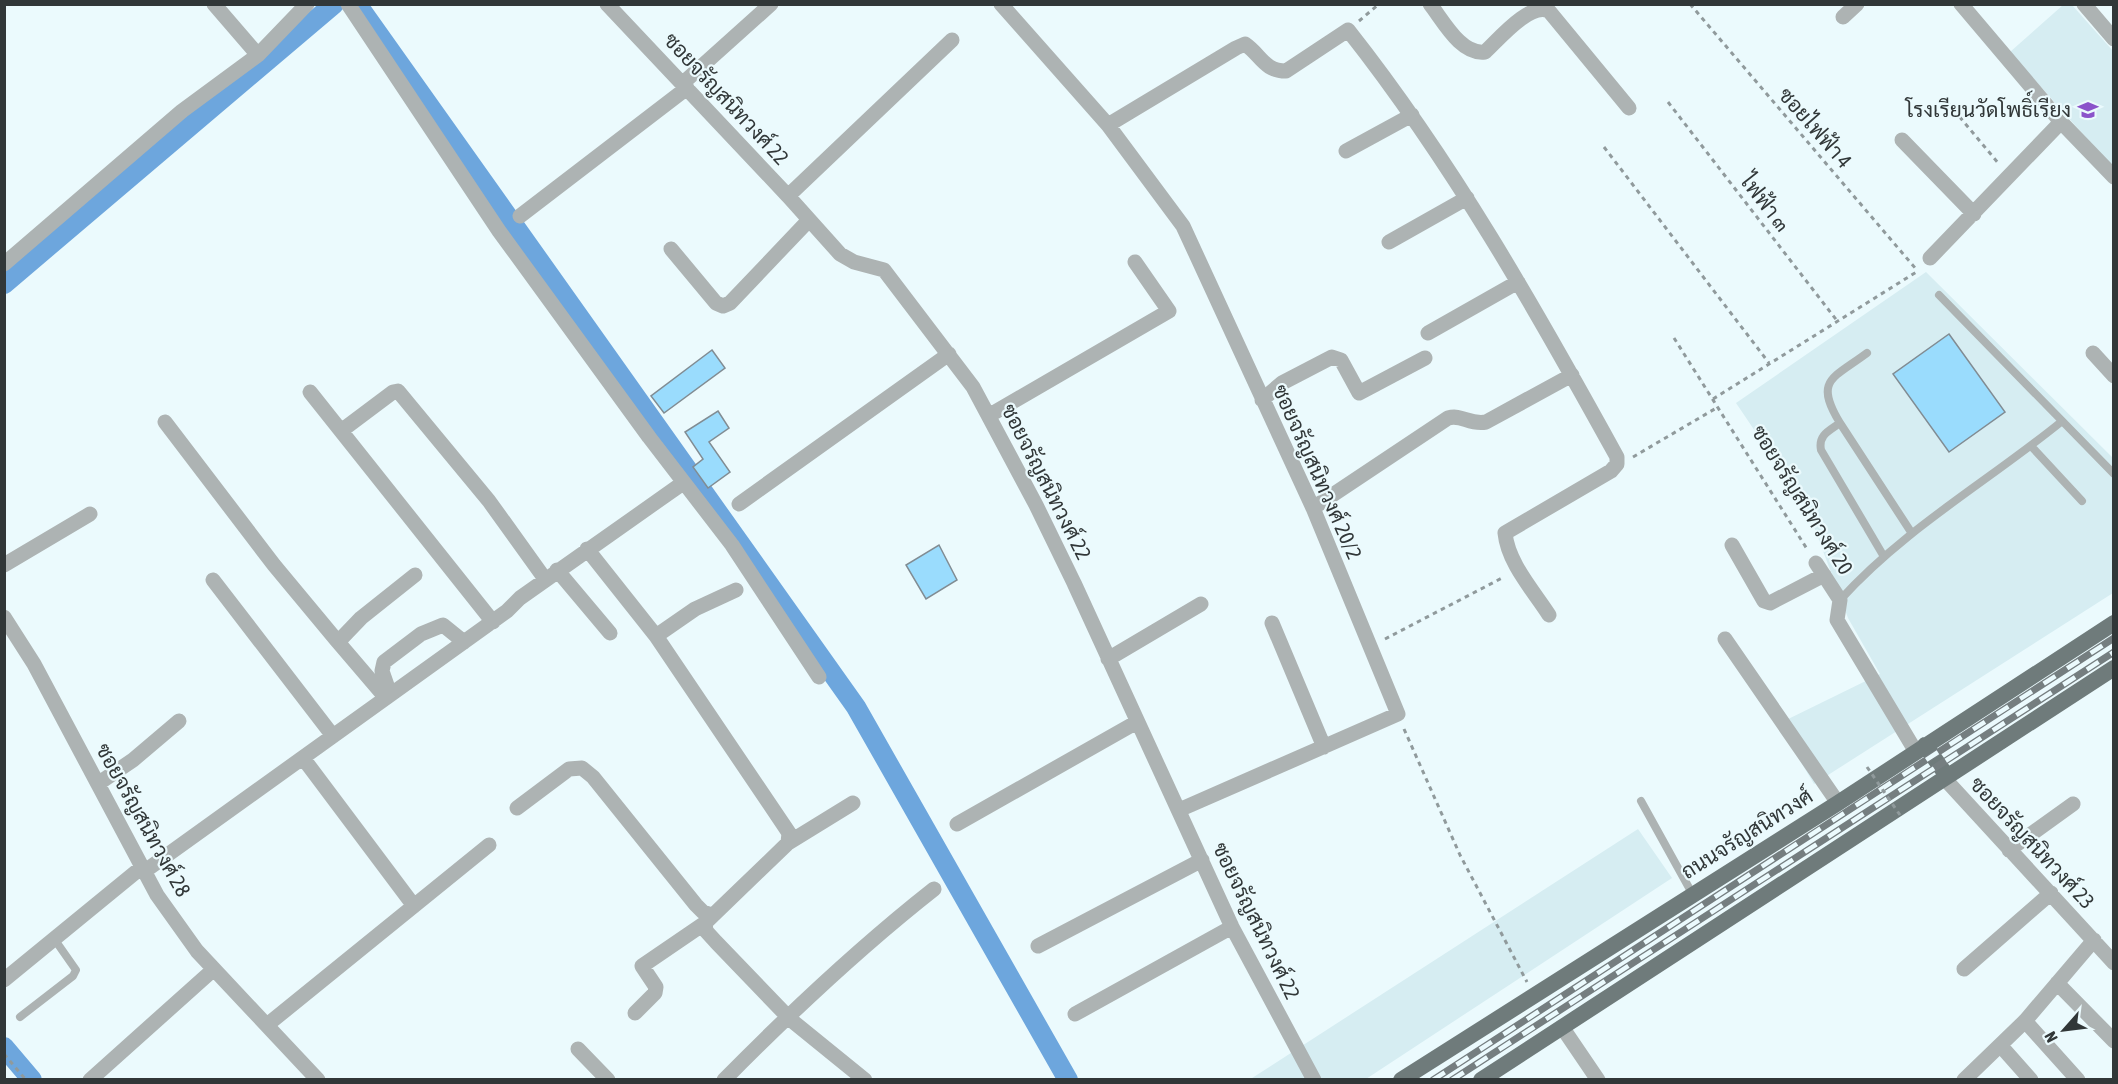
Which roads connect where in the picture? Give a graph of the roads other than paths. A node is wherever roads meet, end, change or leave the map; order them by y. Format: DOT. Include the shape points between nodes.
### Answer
graph roads {
  1 [pos="214,4"];
  2 [pos="307,4"];
  3 [pos="607,4"];
  4 [pos="771,4"];
  5 [pos="1001,4"];
  6 [pos="1430,4"];
  7 [pos="1857,4"];
  8 [pos="1961,4"];
  9 [pos="2084,4"];
  10 [pos="348,5"];
  11 [pos="1843,17"];
  12 [pos="2114,39"];
  13 [pos="952,40"];
  14 [pos="258,55"];
  15 [pos="685,85"];
  16 [pos="1629,108"];
  17 [pos="1412,115"];
  18 [pos="2061,122"];
  19 [pos="1108,125"];
  20 [pos="1902,140"];
  21 [pos="1346,151"];
  22 [pos="2114,177"];
  23 [pos="788,196"];
  24 [pos="1467,198"];
  25 [pos="1974,214"];
  26 [pos="520,216"];
  27 [pos="809,220"];
  28 [pos="1389,242"];
  29 [pos="671,249"];
  30 [pos="1930,258"];
  31 [pos="1135,262"];
  32 [pos="4,264"];
  33 [pos="1518,282"];
  34 [pos="1939,295"];
  35 [pos="1428,333"];
  36 [pos="1867,353"];
  37 [pos="2092,353"];
  38 [pos="949,354"];
  39 [pos="1425,358"];
  40 [pos="1572,375"];
  41 [pos="2114,376"];
  42 [pos="309,392"];
  43 [pos="1263,400"];
  44 [pos="990,416"];
  45 [pos="165,422"];
  46 [pos="2061,422"];
  47 [pos="1840,423"];
  48 [pos="341,431"];
  49 [pos="2031,447"];
  50 [pos="2114,474"];
  51 [pos="683,483"];
  52 [pos="2082,501"];
  53 [pos="739,504"];
  54 [pos="1312,508"];
  55 [pos="90,514"];
  56 [pos="1911,532"];
  57 [pos="1732,545"];
  58 [pos="587,549"];
  59 [pos="1883,555"];
  60 [pos="4,565"];
  61 [pos="415,575"];
  62 [pos="551,575"];
  63 [pos="213,580"];
  64 [pos="736,590"];
  65 [pos="1840,600"];
  66 [pos="1201,604"];
  67 [pos="1549,615"];
  68 [pos="4,616"];
  69 [pos="493,622"];
  70 [pos="2114,622"];
  71 [pos="1272,623"];
  72 [pos="610,633"];
  73 [pos="656,636"];
  74 [pos="1725,639"];
  75 [pos="338,642"];
  76 [pos="464,642"];
  77 [pos="1108,659"];
  78 [pos="2114,668"];
  79 [pos="819,677"];
  80 [pos="388,696"];
  81 [pos="179,720"];
  82 [pos="1137,722"];
  83 [pos="333,736"];
  84 [pos="1324,747"];
  85 [pos="1921,748"];
  86 [pos="303,758"];
  87 [pos="1946,777"];
  88 [pos="99,783"];
  89 [pos="1641,801"];
  90 [pos="1838,802"];
  91 [pos="854,803"];
  92 [pos="2073,804"];
  93 [pos="517,808"];
  94 [pos="1179,810"];
  95 [pos="957,824"];
  96 [pos="788,843"];
  97 [pos="489,845"];
  98 [pos="2009,850"];
  99 [pos="1202,860"];
  100 [pos="143,869"];
  101 [pos="934,889"];
  102 [pos="2051,893"];
  103 [pos="1693,895"];
  104 [pos="414,906"];
  105 [pos="708,919"];
  106 [pos="1232,927"];
  107 [pos="55,940"];
  108 [pos="2094,940"];
  109 [pos="1038,946"];
  110 [pos="2112,958"];
  111 [pos="214,969"];
  112 [pos="1964,969"];
  113 [pos="4,980"];
  114 [pos="2057,982"];
  115 [pos="635,1013"];
  116 [pos="1075,1014"];
  117 [pos="787,1016"];
  118 [pos="20,1017"];
  119 [pos="2025,1021"];
  120 [pos="267,1025"];
  121 [pos="1562,1027"];
  122 [pos="2114,1041"];
  123 [pos="2000,1045"];
  124 [pos="578,1049"];
  125 [pos="600,1077"];
  126 [pos="90,1080"];
  127 [pos="318,1080"];
  128 [pos="724,1080"];
  129 [pos="865,1080"];
  130 [pos="1314,1080"];
  131 [pos="1401,1080"];
  132 [pos="1481,1080"];
  133 [pos="1598,1080"];
  134 [pos="1964,1080"];
  135 [pos="2031,1080"];
  136 [pos="2078,1080"];
  1 -- 14 [label="street"];
  2 -- 14 [label="street"];
  3 -- 15 [label="street, ซอยจรัญสนิทวงศ์ 22"];
  4 -- 15 [label="street"];
  5 -- 19 [label="street, ซอยจรัญสนิทวงศ์ 20/2"];
  6 -- 16 [label="street" via="1466,49 1477,53 1485,52 1531,10 1549,11"];
  7 -- 11 [label="street"];
  8 -- 18 [label="street"];
  9 -- 12 [label="street"];
  10 -- 51 [label="street" via="499,231"];
  13 -- 23 [label="street"];
  14 -- 32 [label="street" via="182,111"];
  15 -- 23 [label="street, ซอยจรัญสนิทวงศ์ 22"];
  15 -- 26 [label="street"];
  17 -- 19 [label="street" via="1348,30 1286,71 1266,66 1245,44"];
  17 -- 21 [label="street"];
  17 -- 24 [label="street"];
  18 -- 22 [label="street"];
  18 -- 25 [label="street"];
  19 -- 43 [label="street, ซอยจรัญสนิทวงศ์ 20/2" via="1183,226"];
  20 -- 25 [label="street"];
  23 -- 27 [label="street, ซอยจรัญสนิทวงศ์ 22"];
  24 -- 28 [label="street"];
  24 -- 33 [label="street"];
  25 -- 30 [label="street"];
  27 -- 29 [label="street" via="723,306 716,303"];
  27 -- 38 [label="street, ซอยจรัญสนิทวงศ์ 22" via="840,254 884,270"];
  31 -- 44 [label="street" via="1169,311"];
  33 -- 35 [label="street"];
  33 -- 40 [label="street"];
  34 -- 46 [label="lane"];
  36 -- 47 [label="lane" via="1833,379 1827,389 1827,402"];
  37 -- 41 [label="street"];
  38 -- 44 [label="street, ซอยจรัญสนิทวงศ์ 22"];
  38 -- 53 [label="street"];
  39 -- 43 [label="street" via="1359,393 1341,360 1332,357 1282,383"];
  40 -- 54 [label="street" via="1486,422 1475,424 1457,416 1448,418"];
  40 -- 67 [label="street" via="1617,464 1504,533 1512,558"];
  42 -- 48 [label="street"];
  43 -- 54 [label="street, ซอยจรัญสนิทวงศ์ 20/2"];
  44 -- 77 [label="street, ซอยจรัญสนิทวงศ์ 22"];
  45 -- 75 [label="street"];
  46 -- 49 [label="lane"];
  46 -- 50 [label="lane"];
  47 -- 56 [label="lane"];
  47 -- 59 [label="lane" via="1823,435 1821,450"];
  48 -- 62 [label="street" via="398,391"];
  48 -- 69 [label="street"];
  49 -- 52 [label="lane"];
  49 -- 56 [label="lane"];
  51 -- 58 [label="street"];
  51 -- 79 [label="street" via="762,587"];
  54 -- 84 [label="street, ซอยจรัญสนิทวงศ์ 20/2" via="1398,714"];
  55 -- 60 [label="street"];
  56 -- 59 [label="lane"];
  57 -- 65 [label="street, ซอยจรัญสนิทวงศ์ 20" via="1764,601 1770,603 1820,569"];
  58 -- 62 [label="street"];
  58 -- 73 [label="street"];
  59 -- 65 [label="lane"];
  61 -- 75 [label="street" via="361,618"];
  62 -- 69 [label="street"];
  62 -- 72 [label="street"];
  63 -- 83 [label="street"];
  64 -- 73 [label="street" via="695,609"];
  65 -- 85 [label="street, ซอยจรัญสนิทวงศ์ 20" via="1837,620"];
  66 -- 77 [label="street"];
  68 -- 88 [label="street, ซอยจรัญสนิทวงศ์ 28"];
  69 -- 76 [label="street"];
  70 -- 85 [label="main road, ถนนจรัญสนิทวงศ์"];
  71 -- 84 [label="street"];
  73 -- 96 [label="street" via="789,833"];
  74 -- 90 [label="street"];
  75 -- 80 [label="street"];
  76 -- 80 [label="street"];
  76 -- 80 [label="street" via="442,625 421,634 384,662 382,671"];
  77 -- 82 [label="street, ซอยจรัญสนิทวงศ์ 22"];
  78 -- 87 [label="main road"];
  80 -- 83 [label="street"];
  81 -- 88 [label="street"];
  82 -- 94 [label="street, ซอยจรัญสนิทวงศ์ 22"];
  82 -- 95 [label="street"];
  83 -- 86 [label="street"];
  84 -- 94 [label="street"];
  85 -- 87 [label="main road"];
  85 -- 90 [label="main road, ถนนจรัญสนิทวงศ์"];
  86 -- 100 [label="street"];
  86 -- 104 [label="street"];
  87 -- 98 [label="street, ซอยจรัญสนิทวงศ์ 23"];
  87 -- 121 [label="main road"];
  88 -- 100 [label="street, ซอยจรัญสนิทวงศ์ 28"];
  89 -- 103 [label="lane"];
  90 -- 103 [label="main road, ถนนจรัญสนิทวงศ์"];
  91 -- 96 [label="street"];
  92 -- 98 [label="street"];
  93 -- 105 [label="street" via="569,769 582,768"];
  94 -- 99 [label="street, ซอยจรัญสนิทวงศ์ 22"];
  96 -- 105 [label="street"];
  97 -- 104 [label="street"];
  98 -- 102 [label="street, ซอยจรัญสนิทวงศ์ 23"];
  99 -- 106 [label="street, ซอยจรัญสนิทวงศ์ 22"];
  99 -- 109 [label="street"];
  100 -- 107 [label="street"];
  100 -- 111 [label="street, ซอยจรัญสนิทวงศ์ 28" via="157,895"];
  101 -- 117 [label="street" via="867,942"];
  102 -- 108 [label="street, ซอยจรัญสนิทวงศ์ 23"];
  102 -- 112 [label="street"];
  103 -- 131 [label="main road, ถนนจรัญสนิทวงศ์"];
  104 -- 120 [label="street"];
  105 -- 115 [label="street" via="642,966 656,987"];
  105 -- 117 [label="street" via="706,931"];
  106 -- 116 [label="street"];
  106 -- 130 [label="street, ซอยจรัญสนิทวงศ์ 22"];
  107 -- 113 [label="street"];
  107 -- 118 [label="lane" via="76,970"];
  108 -- 110 [label="street, ซอยจรัญสนิทวงศ์ 23"];
  108 -- 114 [label="street"];
  111 -- 120 [label="street, ซอยจรัญสนิทวงศ์ 28"];
  111 -- 126 [label="street"];
  114 -- 119 [label="street"];
  114 -- 122 [label="street"];
  117 -- 128 [label="street"];
  117 -- 129 [label="street"];
  119 -- 123 [label="street"];
  119 -- 136 [label="street"];
  120 -- 127 [label="street, ซอยจรัญสนิทวงศ์ 28"];
  121 -- 132 [label="main road"];
  121 -- 133 [label="street"];
  123 -- 134 [label="street"];
  123 -- 135 [label="street"];
  124 -- 125 [label="street"];
}
